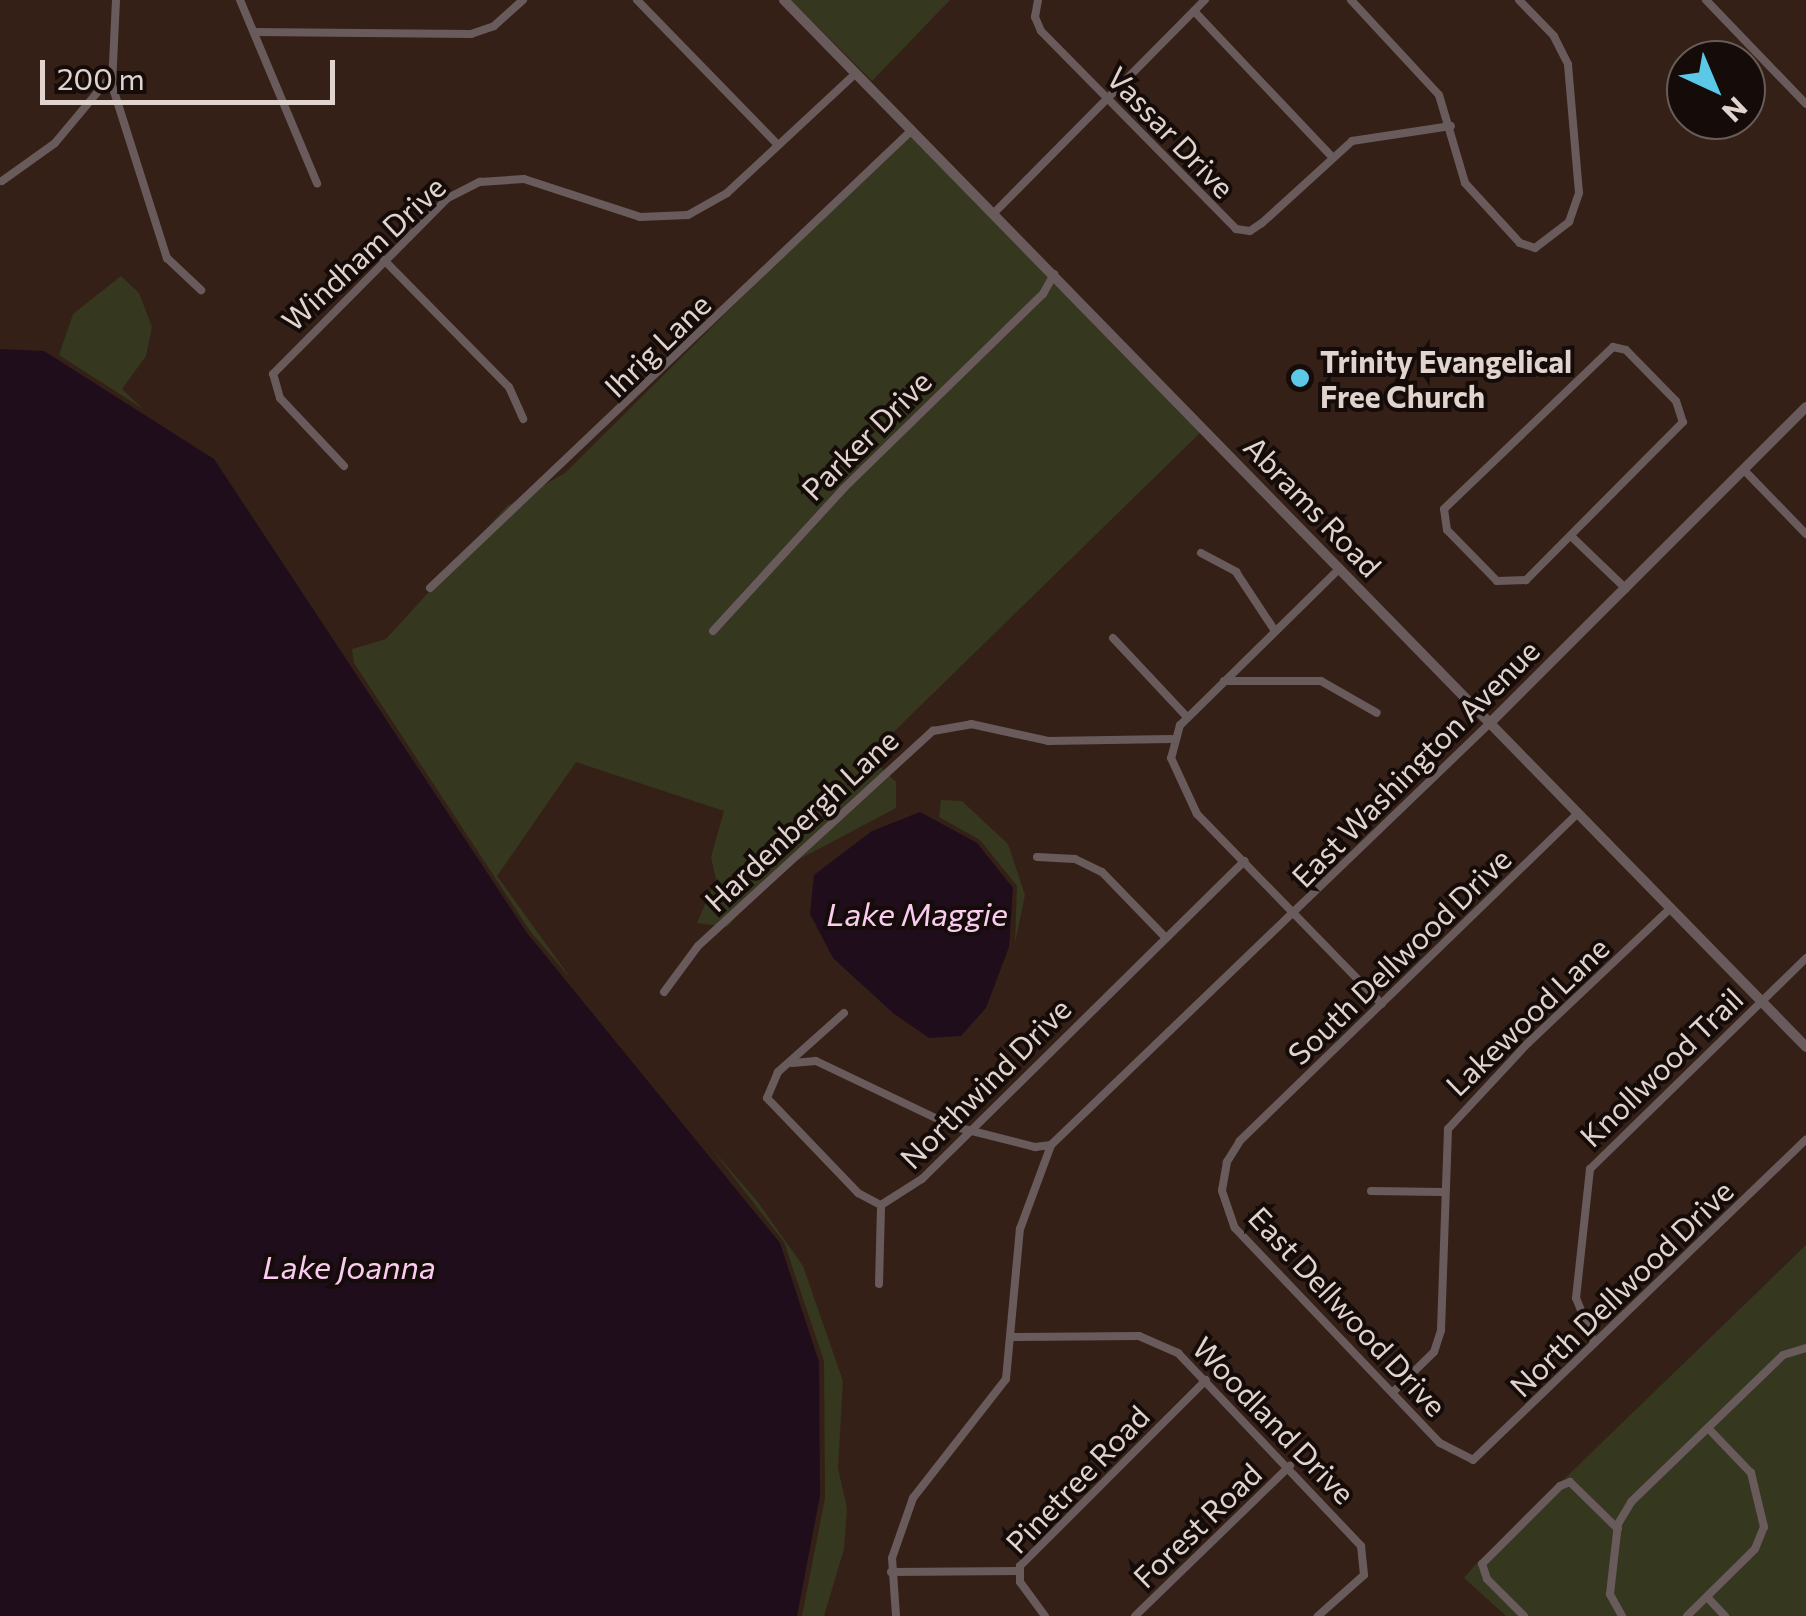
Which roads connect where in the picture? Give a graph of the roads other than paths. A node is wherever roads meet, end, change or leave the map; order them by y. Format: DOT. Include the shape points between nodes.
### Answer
graph roads {
  1 [pos="116,0"];
  2 [pos="240,0"];
  3 [pos="523,0"];
  4 [pos="638,0"];
  5 [pos="784,0"];
  6 [pos="1205,0"];
  7 [pos="1351,0"];
  8 [pos="1520,0"];
  9 [pos="1706,0"];
  10 [pos="1036,5"];
  11 [pos="1194,11"];
  12 [pos="254,32"];
  13 [pos="856,72"];
  14 [pos="111,76"];
  15 [pos="1106,97"];
  16 [pos="1806,104"];
  17 [pos="1452,126"];
  18 [pos="912,130"];
  19 [pos="777,144"];
  20 [pos="1331,156"];
  21 [pos="2,181"];
  22 [pos="316,183"];
  23 [pos="994,214"];
  24 [pos="384,260"];
  25 [pos="1054,274"];
  26 [pos="201,290"];
  27 [pos="1806,407"];
  28 [pos="522,419"];
  29 [pos="344,466"];
  30 [pos="1744,470"];
  31 [pos="1804,529"];
  32 [pos="1571,536"];
  33 [pos="1201,554"];
  34 [pos="1338,569"];
  35 [pos="430,588"];
  36 [pos="1626,590"];
  37 [pos="713,631"];
  38 [pos="1275,632"];
  39 [pos="1112,638"];
  40 [pos="1224,681"];
  41 [pos="1378,713"];
  42 [pos="1187,718"];
  43 [pos="1490,723"];
  44 [pos="1171,739"];
  45 [pos="1577,814"];
  46 [pos="1038,856"];
  47 [pos="1244,861"];
  48 [pos="1672,908"];
  49 [pos="1296,916"];
  50 [pos="1165,936"];
  51 [pos="1806,958"];
  52 [pos="664,992"];
  53 [pos="1761,1001"];
  54 [pos="1382,1004"];
  55 [pos="844,1013"];
  56 [pos="1806,1047"];
  57 [pos="792,1063"];
  58 [pos="971,1128"];
  59 [pos="1251,1130"];
  60 [pos="1806,1140"];
  61 [pos="1052,1145"];
  62 [pos="1371,1191"];
  63 [pos="1442,1192"];
  64 [pos="881,1205"];
  65 [pos="880,1284"];
  66 [pos="1014,1337"];
  67 [pos="1594,1340"];
  68 [pos="1806,1348"];
  69 [pos="1206,1380"];
  70 [pos="1393,1392"];
  71 [pos="1708,1428"];
  72 [pos="1464,1459"];
  73 [pos="1290,1466"];
  74 [pos="1618,1529"];
  75 [pos="1018,1571"];
  76 [pos="892,1572"];
  77 [pos="1708,1598"];
  78 [pos="1614,1607"];
  79 [pos="896,1616"];
  80 [pos="1045,1616"];
  81 [pos="1136,1616"];
  82 [pos="1318,1616"];
  83 [pos="1524,1616"];
  84 [pos="1604,1616"];
  85 [pos="1622,1616"];
  86 [pos="1687,1616"];
  87 [pos="1725,1616"];
  1 -- 14 [label="street"];
  2 -- 12 [label="street"];
  3 -- 12 [label="street" via="494,26 454,35"];
  4 -- 19 [label="street"];
  5 -- 13 [label="street, Abrams Road"];
  6 -- 11 [label="street"];
  7 -- 17 [label="street" via="1428,80"];
  8 -- 17 [label="street" via="1554,36 1568,64 1579,193 1569,222 1541,247 1520,243 1465,183"];
  9 -- 16 [label="street"];
  10 -- 15 [label="street, Vassar Drive" via="1042,31"];
  11 -- 15 [label="street"];
  11 -- 20 [label="street"];
  12 -- 22 [label="street"];
  13 -- 18 [label="street, Abrams Road"];
  13 -- 19 [label="street, Windham Drive"];
  14 -- 21 [label="street" via="55,143"];
  14 -- 26 [label="street" via="167,258"];
  15 -- 20 [label="street, Vassar Drive" via="1244,232 1262,223"];
  15 -- 23 [label="street"];
  17 -- 20 [label="street, Vassar Drive" via="1361,138"];
  18 -- 23 [label="street, Abrams Road"];
  18 -- 35 [label="street, Ihrig Lane"];
  19 -- 24 [label="street, Windham Drive" via="714,203 672,218 640,217 524,179 480,182 448,198"];
  23 -- 25 [label="street, Abrams Road"];
  24 -- 28 [label="street" via="509,387"];
  24 -- 29 [label="street, Windham Drive" via="272,376 280,398"];
  25 -- 34 [label="street, Abrams Road"];
  25 -- 37 [label="street, Parker Drive" via="1043,294 844,488"];
  27 -- 30 [label="street, East Washington Avenue"];
  30 -- 31 [label="street"];
  30 -- 36 [label="street, East Washington Avenue"];
  32 -- 32 [label="street" via="1526,580 1502,583 1447,530 1442,516 1448,502 1595,357 1619,347 1676,401 1683,422"];
  32 -- 36 [label="street"];
  33 -- 38 [label="street" via="1236,572"];
  34 -- 38 [label="street"];
  34 -- 43 [label="street, Abrams Road"];
  36 -- 43 [label="street, East Washington Avenue"];
  38 -- 40 [label="street"];
  39 -- 42 [label="street"];
  40 -- 41 [label="street" via="1320,681"];
  40 -- 42 [label="street"];
  42 -- 44 [label="street"];
  43 -- 45 [label="street, Abrams Road"];
  43 -- 49 [label="street, East Washington Avenue"];
  44 -- 47 [label="street" via="1173,771 1185,798"];
  44 -- 52 [label="street, Hardenbergh Lane" via="1048,742 971,724 933,731 698,946"];
  45 -- 48 [label="street, Abrams Road"];
  45 -- 54 [label="street, South Dellwood Drive"];
  46 -- 50 [label="street" via="1075,859 1102,872"];
  47 -- 49 [label="street"];
  47 -- 50 [label="street, Northwind Drive"];
  48 -- 53 [label="street, Abrams Road"];
  48 -- 63 [label="street, Lakewood Lane" via="1454,1120 1446,1136"];
  49 -- 54 [label="street"];
  49 -- 61 [label="street, East Washington Avenue"];
  50 -- 58 [label="street, Northwind Drive"];
  51 -- 53 [label="street, Knollwood Trail"];
  53 -- 56 [label="street, Abrams Road"];
  53 -- 67 [label="street, Knollwood Trail" via="1590,1169 1576,1298"];
  54 -- 59 [label="street, South Dellwood Drive"];
  55 -- 57 [label="street"];
  57 -- 58 [label="street" via="816,1061 932,1119"];
  57 -- 64 [label="street" via="769,1085 770,1106 858,1193"];
  58 -- 61 [label="street" via="1036,1148"];
  58 -- 64 [label="street, Northwind Drive" via="916,1184"];
  59 -- 70 [label="street, East Dellwood Drive" via="1227,1162 1222,1191 1228,1217"];
  60 -- 67 [label="street, North Dellwood Drive"];
  61 -- 66 [label="street" via="1020,1229"];
  62 -- 63 [label="street"];
  63 -- 70 [label="street, Lakewood Lane" via="1442,1330 1434,1352"];
  64 -- 65 [label="street"];
  66 -- 69 [label="street, Woodland Drive" via="1157,1340"];
  66 -- 76 [label="street" via="997,1394 913,1498"];
  67 -- 72 [label="street, North Dellwood Drive" via="1488,1452"];
  68 -- 71 [label="street" via="1783,1355"];
  69 -- 73 [label="street, Woodland Drive"];
  69 -- 75 [label="street, Pinetree Road"];
  70 -- 72 [label="street, East Dellwood Drive"];
  71 -- 74 [label="street" via="1631,1502"];
  71 -- 77 [label="street" via="1751,1474 1764,1527 1755,1549"];
  73 -- 81 [label="street, Forest Road"];
  73 -- 82 [label="street, Woodland Drive" via="1366,1557 1364,1575"];
  74 -- 78 [label="street"];
  74 -- 83 [label="street" via="1570,1482 1560,1486 1482,1564 1486,1579"];
  75 -- 76 [label="street"];
  75 -- 80 [label="street, Pinetree Road"];
  76 -- 79 [label="street"];
  77 -- 86 [label="street"];
  77 -- 87 [label="street"];
  78 -- 84 [label="street"];
  78 -- 85 [label="street"];
}
